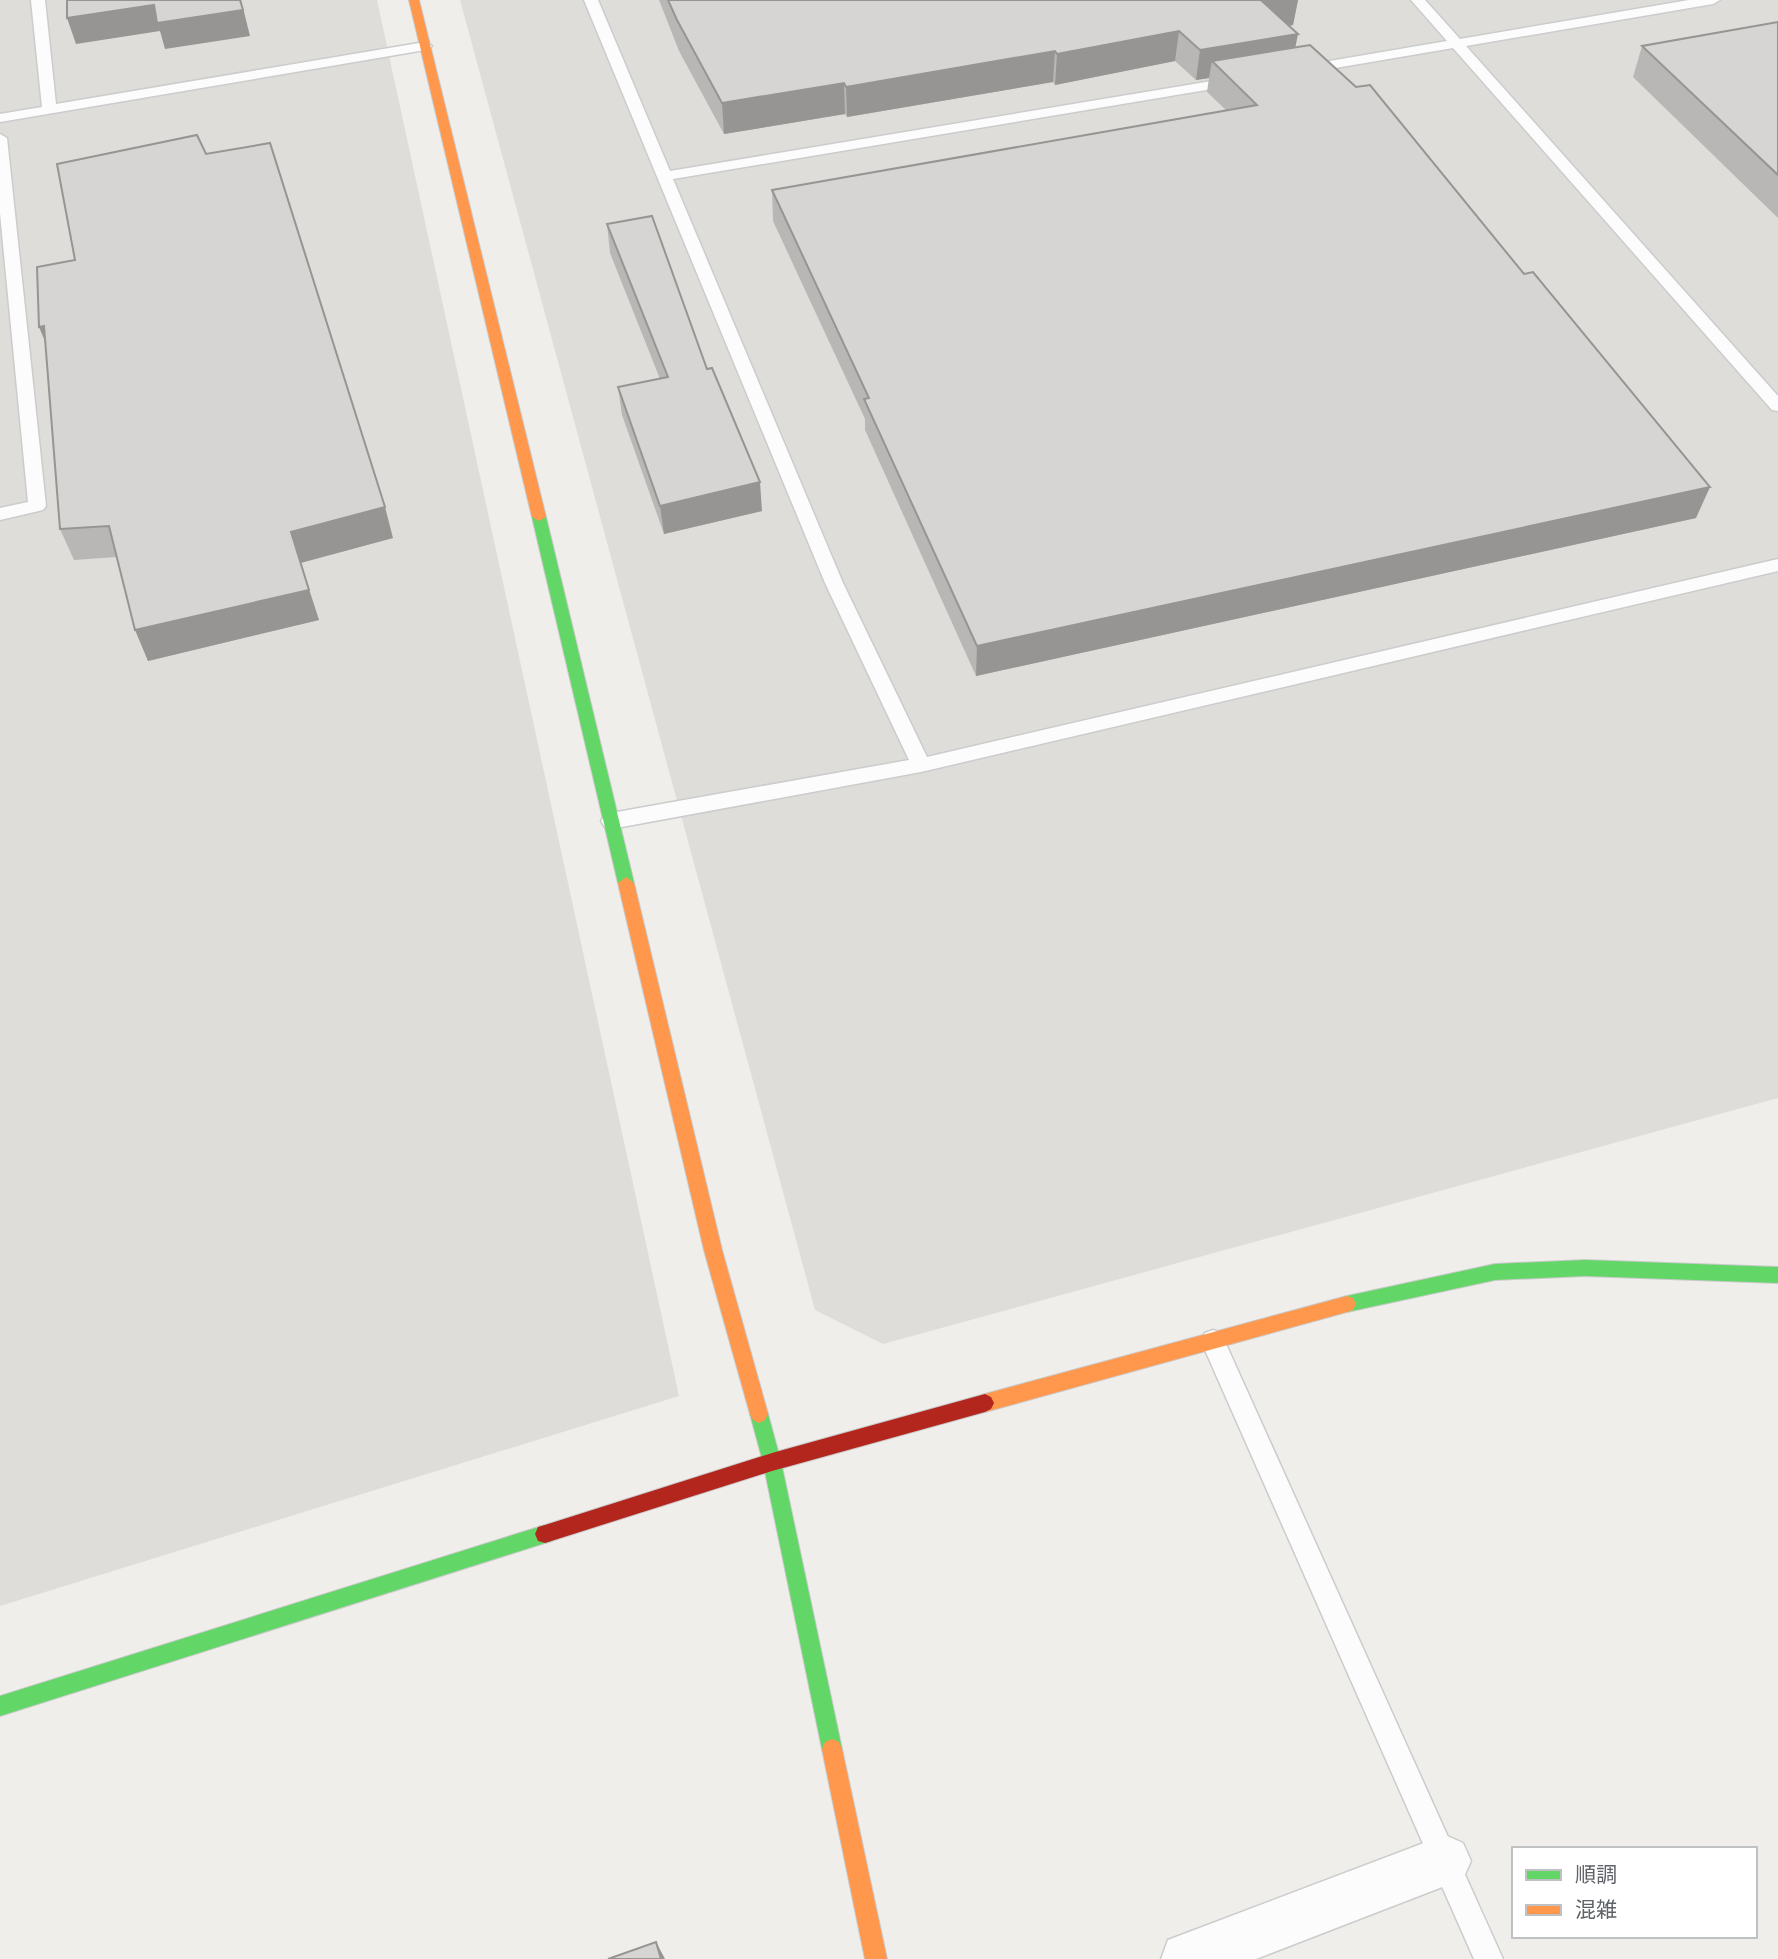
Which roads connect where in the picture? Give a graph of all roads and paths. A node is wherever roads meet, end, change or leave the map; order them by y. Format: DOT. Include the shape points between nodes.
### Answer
graph roads {
  1 [pos="38,0"];
  2 [pos="414,0"];
  3 [pos="592,0"];
  4 [pos="1418,0"];
  5 [pos="1713,0"];
  6 [pos="1457,43"];
  7 [pos="425,46"];
  8 [pos="1293,71"];
  9 [pos="1252,78"];
  10 [pos="49,110"];
  11 [pos="0,118"];
  12 [pos="0,138"];
  13 [pos="665,176"];
  14 [pos="1778,406"];
  15 [pos="0,514"];
  16 [pos="1778,565"];
  17 [pos="921,765"];
  18 [pos="611,821"];
  19 [pos="1778,1275"];
  20 [pos="1213,1341"];
  21 [pos="772,1462"];
  22 [pos="0,1706"];
  23 [pos="1445,1861"];
  24 [pos="876,1959"];
  25 [pos="1187,1959"];
  26 [pos="1489,1959"];
  1 -- 10 [label="lane"];
  2 -- 7 [label="street"];
  3 -- 13 [label="lane"];
  4 -- 6 [label="lane"];
  5 -- 6 [label="lane"];
  6 -- 8 [label="lane"];
  6 -- 14 [label="lane"];
  7 -- 10 [label="lane"];
  7 -- 18 [label="street"];
  9 -- 13 [label="lane"];
  10 -- 11 [label="lane"];
  12 -- 15 [label="lane" via="37,506"];
  13 -- 17 [label="lane" via="834,583"];
  16 -- 17 [label="lane"];
  17 -- 18 [label="lane"];
  18 -- 21 [label="street" via="713,1250"];
  19 -- 20 [label="street" via="1585,1268 1495,1272 1378,1295"];
  20 -- 21 [label="street"];
  20 -- 23 [label="lane"];
  21 -- 22 [label="street"];
  21 -- 24 [label="street"];
  23 -- 25 [label="street"];
  23 -- 26 [label="lane"];
}
